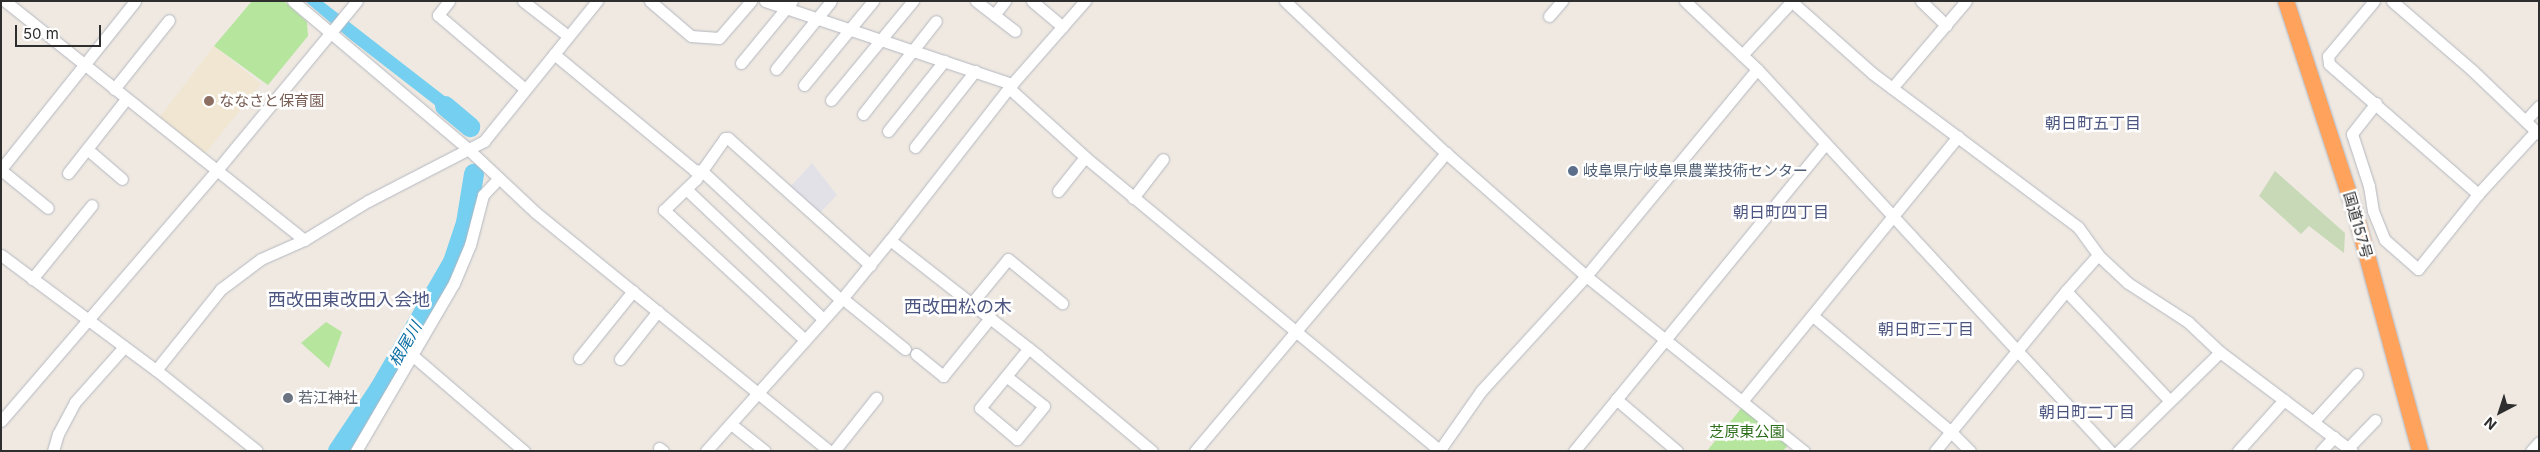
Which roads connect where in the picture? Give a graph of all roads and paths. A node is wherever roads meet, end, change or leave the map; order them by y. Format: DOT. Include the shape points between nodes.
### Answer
graph roads {
  1 [pos="5,1"];
  2 [pos="135,1"];
  3 [pos="293,1"];
  4 [pos="449,1"];
  5 [pos="523,1"];
  6 [pos="597,1"];
  7 [pos="650,1"];
  8 [pos="751,1"];
  9 [pos="765,1"];
  10 [pos="832,1"];
  11 [pos="872,1"];
  12 [pos="913,1"];
  13 [pos="976,1"];
  14 [pos="1005,1"];
  15 [pos="1032,1"];
  16 [pos="1085,1"];
  17 [pos="1285,1"];
  18 [pos="1562,1"];
  19 [pos="1685,1"];
  20 [pos="1792,1"];
  21 [pos="1921,1"];
  22 [pos="1966,1"];
  23 [pos="2286,1"];
  24 [pos="2374,1"];
  25 [pos="2392,1"];
  26 [pos="354,4"];
  27 [pos="789,5"];
  28 [pos="994,15"];
  29 [pos="1550,16"];
  30 [pos="818,18"];
  31 [pos="169,20"];
  32 [pos="936,21"];
  33 [pos="1946,24"];
  34 [pos="1063,27"];
  35 [pos="850,29"];
  36 [pos="331,30"];
  37 [pos="1015,31"];
  38 [pos="568,36"];
  39 [pos="881,40"];
  40 [pos="913,50"];
  41 [pos="554,54"];
  42 [pos="1742,55"];
  43 [pos="944,61"];
  44 [pos="741,63"];
  45 [pos="84,65"];
  46 [pos="776,69"];
  47 [pos="1757,70"];
  48 [pos="975,71"];
  49 [pos="804,85"];
  50 [pos="1011,86"];
  51 [pos="1892,88"];
  52 [pos="114,89"];
  53 [pos="525,89"];
  54 [pos="126,99"];
  55 [pos="831,100"];
  56 [pos="2376,104"];
  57 [pos="2539,106"];
  58 [pos="864,114"];
  59 [pos="2526,120"];
  60 [pos="888,131"];
  61 [pos="2537,132"];
  62 [pos="1958,136"];
  63 [pos="1825,144"];
  64 [pos="916,147"];
  65 [pos="87,149"];
  66 [pos="468,149"];
  67 [pos="1446,153"];
  68 [pos="1085,157"];
  69 [pos="1163,159"];
  70 [pos="1,169"];
  71 [pos="217,170"];
  72 [pos="700,171"];
  73 [pos="68,173"];
  74 [pos="122,179"];
  75 [pos="498,179"];
  76 [pos="686,189"];
  77 [pos="1058,191"];
  78 [pos="2478,194"];
  79 [pos="1133,198"];
  80 [pos="92,205"];
  81 [pos="48,208"];
  82 [pos="1894,217"];
  83 [pos="304,240"];
  84 [pos="890,240"];
  85 [pos="1,255"];
  86 [pos="2098,255"];
  87 [pos="870,264"];
  88 [pos="1586,276"];
  89 [pos="32,279"];
  90 [pos="2066,290"];
  91 [pos="634,292"];
  92 [pos="841,299"];
  93 [pos="1062,303"];
  94 [pos="971,304"];
  95 [pos="658,311"];
  96 [pos="1813,316"];
  97 [pos="990,318"];
  98 [pos="87,319"];
  99 [pos="823,319"];
  100 [pos="1296,332"];
  101 [pos="1665,338"];
  102 [pos="805,340"];
  103 [pos="124,347"];
  104 [pos="1028,348"];
  105 [pos="2017,350"];
  106 [pos="2220,352"];
  107 [pos="412,355"];
  108 [pos="579,358"];
  109 [pos="620,358"];
  110 [pos="156,370"];
  111 [pos="2357,374"];
  112 [pos="1006,376"];
  113 [pos="759,394"];
  114 [pos="876,398"];
  115 [pos="1616,400"];
  116 [pos="1743,400"];
  117 [pos="2284,400"];
  118 [pos="2170,401"];
  119 [pos="2376,420"];
  120 [pos="1,421"];
  121 [pos="2313,422"];
  122 [pos="731,424"];
  123 [pos="1952,432"];
  124 [pos="2334,437"];
  125 [pos="2539,442"];
  126 [pos="2350,449"];
  127 [pos="52,451"];
  128 [pos="257,451"];
  129 [pos="356,451"];
  130 [pos="524,451"];
  131 [pos="706,451"];
  132 [pos="765,451"];
  133 [pos="828,451"];
  134 [pos="834,451"];
  135 [pos="1152,451"];
  136 [pos="1195,451"];
  137 [pos="1439,451"];
  138 [pos="1574,451"];
  139 [pos="1677,451"];
  140 [pos="1804,451"];
  141 [pos="1935,451"];
  142 [pos="1970,451"];
  143 [pos="2110,451"];
  144 [pos="2119,451"];
  145 [pos="2238,451"];
  146 [pos="2321,451"];
  147 [pos="2420,451"];
  148 [pos="2531,451"];
  1 -- 45 [label="street"];
  2 -- 45 [label="street"];
  3 -- 36 [label="street"];
  4 -- 53 [label="street" via="438,15"];
  5 -- 38 [label="street"];
  6 -- 38 [label="street"];
  7 -- 8 [label="street" via="691,36 719,38"];
  9 -- 27 [label="street"];
  10 -- 30 [label="street"];
  11 -- 35 [label="street"];
  12 -- 39 [label="street"];
  13 -- 28 [label="street"];
  14 -- 28 [label="street"];
  15 -- 34 [label="street"];
  16 -- 34 [label="street"];
  17 -- 67 [label="street"];
  18 -- 29 [label="street"];
  19 -- 42 [label="street"];
  20 -- 42 [label="street"];
  20 -- 51 [label="street"];
  21 -- 33 [label="street"];
  22 -- 33 [label="street"];
  23 -- 147 [label="highway, 国道157号" via="2356,215"];
  24 -- 56 [label="street" via="2328,56 2330,64"];
  25 -- 59 [label="street" via="2451,50"];
  26 -- 36 [label="street"];
  27 -- 30 [label="street"];
  27 -- 44 [label="street"];
  28 -- 37 [label="street"];
  30 -- 35 [label="street"];
  30 -- 46 [label="street"];
  31 -- 52 [label="street"];
  32 -- 40 [label="street"];
  33 -- 51 [label="street"];
  34 -- 50 [label="street"];
  35 -- 39 [label="street"];
  35 -- 49 [label="street"];
  36 -- 66 [label="street"];
  36 -- 71 [label="street"];
  38 -- 41 [label="street"];
  39 -- 40 [label="street"];
  39 -- 55 [label="street"];
  40 -- 43 [label="street"];
  40 -- 58 [label="street"];
  41 -- 53 [label="street"];
  41 -- 72 [label="street" via="694,170"];
  42 -- 47 [label="street"];
  43 -- 48 [label="street"];
  43 -- 60 [label="street"];
  45 -- 52 [label="street"];
  45 -- 70 [label="street"];
  47 -- 63 [label="street"];
  47 -- 88 [label="street"];
  48 -- 50 [label="street"];
  48 -- 64 [label="street"];
  50 -- 68 [label="street"];
  50 -- 84 [label="street"];
  51 -- 62 [label="street"];
  52 -- 54 [label="street"];
  53 -- 66 [label="street" via="484,141"];
  54 -- 65 [label="street"];
  54 -- 71 [label="street"];
  56 -- 78 [label="street"];
  56 -- 78 [label="street" via="2352,134 2373,211 2385,240 2418,269"];
  57 -- 59 [label="street"];
  59 -- 61 [label="street"];
  61 -- 78 [label="street"];
  62 -- 82 [label="street"];
  62 -- 86 [label="street" via="2078,227"];
  63 -- 82 [label="street"];
  63 -- 101 [label="street"];
  65 -- 73 [label="street"];
  65 -- 74 [label="street"];
  66 -- 75 [label="street"];
  66 -- 83 [label="street" via="368,201"];
  67 -- 88 [label="street"];
  67 -- 100 [label="street"];
  68 -- 77 [label="street"];
  68 -- 79 [label="street"];
  69 -- 79 [label="street"];
  70 -- 81 [label="street"];
  71 -- 83 [label="street"];
  71 -- 98 [label="street"];
  72 -- 76 [label="street"];
  72 -- 87 [label="street" via="728,138"];
  72 -- 92 [label="street"];
  75 -- 91 [label="street"];
  75 -- 107 [label="street" via="483,195 470,245 454,283"];
  76 -- 99 [label="street"];
  76 -- 102 [label="street" via="664,210"];
  79 -- 100 [label="street"];
  80 -- 89 [label="street"];
  82 -- 96 [label="street"];
  82 -- 105 [label="street"];
  83 -- 110 [label="street" via="261,259 221,288"];
  84 -- 87 [label="street"];
  84 -- 94 [label="street"];
  85 -- 89 [label="street"];
  86 -- 90 [label="street"];
  86 -- 106 [label="street" via="2128,283 2188,322"];
  87 -- 92 [label="street"];
  88 -- 101 [label="street"];
  88 -- 137 [label="street" via="1481,391"];
  89 -- 98 [label="street"];
  90 -- 105 [label="street"];
  90 -- 118 [label="street"];
  91 -- 95 [label="street"];
  91 -- 108 [label="street"];
  92 -- 97 [label="street" via="943,376"];
  92 -- 99 [label="street"];
  93 -- 94 [label="street" via="1008,259"];
  94 -- 97 [label="street"];
  95 -- 109 [label="street"];
  95 -- 113 [label="street"];
  96 -- 116 [label="street"];
  96 -- 123 [label="street"];
  97 -- 104 [label="street"];
  98 -- 103 [label="street"];
  98 -- 120 [label="street"];
  99 -- 102 [label="street"];
  100 -- 136 [label="street"];
  100 -- 137 [label="street"];
  101 -- 115 [label="street"];
  101 -- 116 [label="street"];
  102 -- 113 [label="street"];
  103 -- 110 [label="street"];
  103 -- 127 [label="street" via="75,402"];
  104 -- 112 [label="street"];
  104 -- 135 [label="street"];
  105 -- 123 [label="street"];
  105 -- 143 [label="street"];
  106 -- 117 [label="street"];
  106 -- 118 [label="street"];
  107 -- 129 [label="street"];
  107 -- 130 [label="street"];
  110 -- 128 [label="street"];
  111 -- 121 [label="street"];
  112 -- 112 [label="street" via="980,408 1017,438 1044,406"];
  113 -- 122 [label="street"];
  113 -- 133 [label="street"];
  114 -- 134 [label="street"];
  115 -- 138 [label="street"];
  115 -- 139 [label="street"];
  116 -- 140 [label="street"];
  117 -- 121 [label="street"];
  117 -- 145 [label="street"];
  118 -- 144 [label="street"];
  119 -- 126 [label="street"];
  121 -- 124 [label="street"];
  122 -- 131 [label="street"];
  122 -- 132 [label="street"];
  123 -- 141 [label="street"];
  123 -- 142 [label="street"];
  124 -- 126 [label="street"];
  124 -- 146 [label="street"];
  125 -- 148 [label="street"];
}
